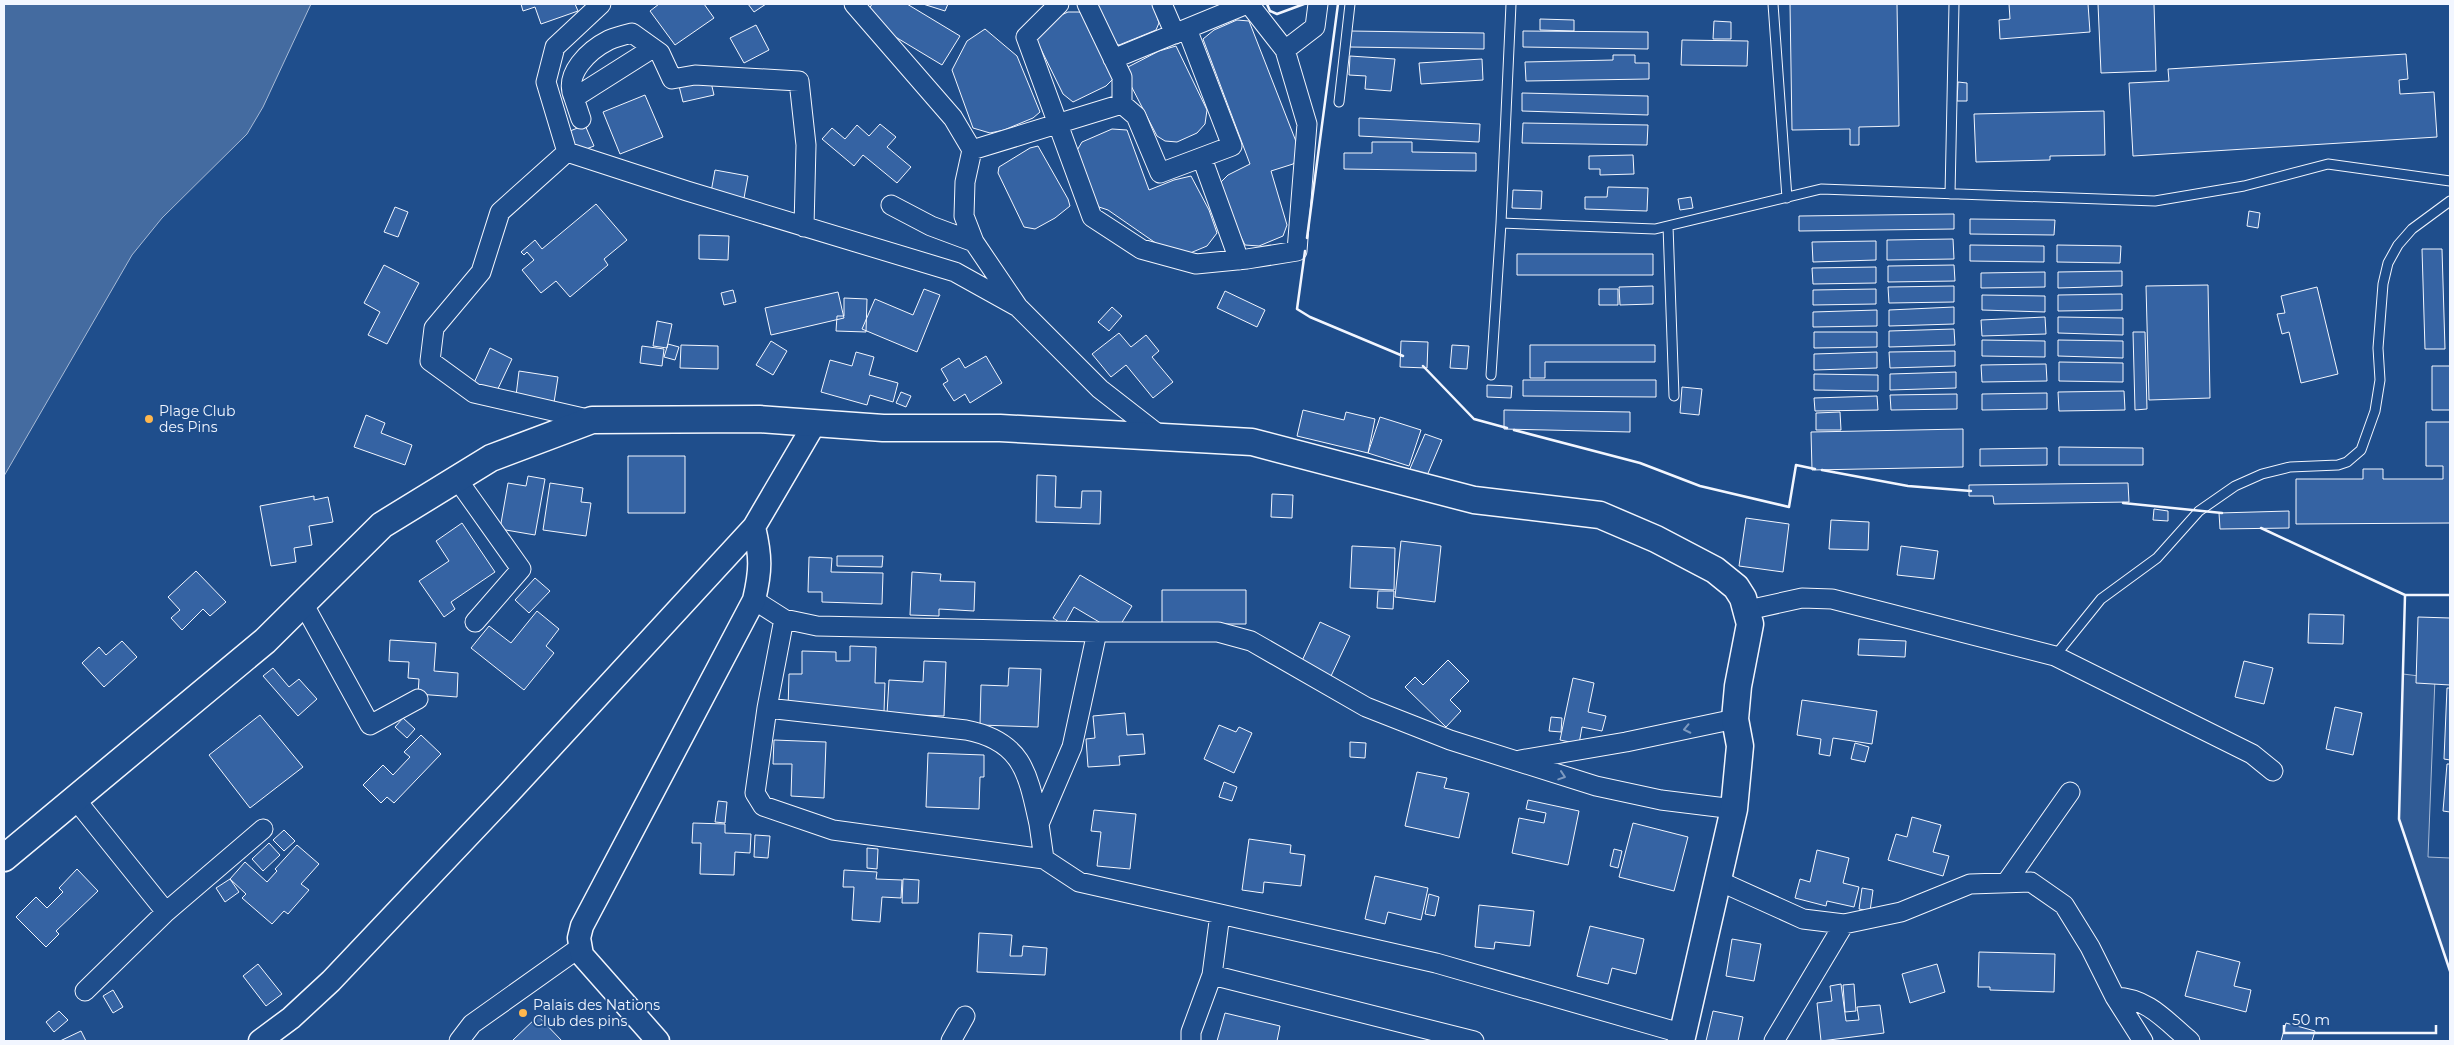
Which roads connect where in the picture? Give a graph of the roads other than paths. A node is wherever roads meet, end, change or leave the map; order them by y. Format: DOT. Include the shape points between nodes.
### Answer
graph roads {
  1 [pos="601,4"];
  2 [pos="854,4"];
  3 [pos="1058,4"];
  4 [pos="1087,4"];
  5 [pos="1162,4"];
  6 [pos="1248,4"];
  7 [pos="1318,4"];
  8 [pos="1350,4"];
  9 [pos="1511,4"];
  10 [pos="1773,4"];
  11 [pos="1954,4"];
  12 [pos="1181,32"];
  13 [pos="652,48"];
  14 [pos="1285,50"];
  15 [pos="1113,59"];
  16 [pos="574,98"];
  17 [pos="1339,102"];
  18 [pos="1122,104"];
  19 [pos="581,119"];
  20 [pos="1060,124"];
  21 [pos="972,150"];
  22 [pos="566,152"];
  23 [pos="1202,158"];
  24 [pos="2450,181"];
  25 [pos="1950,194"];
  26 [pos="1787,198"];
  27 [pos="2450,201"];
  28 [pos="891,205"];
  29 [pos="1501,222"];
  30 [pos="1668,226"];
  31 [pos="804,227"];
  32 [pos="974,242"];
  33 [pos="1239,260"];
  34 [pos="1018,307"];
  35 [pos="1491,376"];
  36 [pos="1674,396"];
  37 [pos="592,420"];
  38 [pos="815,423"];
  39 [pos="1163,438"];
  40 [pos="457,479"];
  41 [pos="754,527"];
  42 [pos="754,600"];
  43 [pos="303,603"];
  44 [pos="1748,610"];
  45 [pos="784,619"];
  46 [pos="475,622"];
  47 [pos="1097,632"];
  48 [pos="2055,656"];
  49 [pos="418,699"];
  50 [pos="767,708"];
  51 [pos="1735,719"];
  52 [pos="1516,761"];
  53 [pos="2273,771"];
  54 [pos="2070,792"];
  55 [pos="76,800"];
  56 [pos="1734,809"];
  57 [pos="1039,824"];
  58 [pos="263,828"];
  59 [pos="4,858"];
  60 [pos="1044,859"];
  61 [pos="1719,881"];
  62 [pos="2006,883"];
  63 [pos="166,912"];
  64 [pos="1220,914"];
  65 [pos="1844,924"];
  66 [pos="579,948"];
  67 [pos="1212,975"];
  68 [pos="85,991"];
  69 [pos="2115,997"];
  70 [pos="965,1016"];
  71 [pos="1682,1037"];
  72 [pos="260,1041"];
  73 [pos="459,1041"];
  74 [pos="658,1041"];
  75 [pos="952,1041"];
  76 [pos="1191,1041"];
  77 [pos="1474,1041"];
  78 [pos="1774,1041"];
  79 [pos="2142,1041"];
  80 [pos="2190,1041"];
  1 -- 22 [label="street" via="555,47 546,82"];
  2 -- 21 [label="street" via="953,118"];
  3 -- 20 [label="street" via="1026,37"];
  4 -- 15 [label="street"];
  5 -- 12 [label="street"];
  6 -- 12 [label="street"];
  6 -- 14 [label="street"];
  7 -- 14 [label="street" via="1315,27"];
  8 -- 17 [label="lane"];
  9 -- 29 [label="lane"];
  10 -- 26 [label="lane"];
  11 -- 25 [label="lane"];
  12 -- 15 [label="street"];
  12 -- 23 [label="street" via="1232,146"];
  13 -- 16 [label="street"];
  13 -- 16 [label="street" via="632,33 610,40 591,52 573,74"];
  13 -- 31 [label="street" via="660,53 672,79 695,75 799,81 806,145"];
  14 -- 33 [label="street" via="1307,124 1296,251"];
  15 -- 18 [label="street" via="1122,77"];
  16 -- 19 [label="street"];
  18 -- 20 [label="street"];
  18 -- 23 [label="street" via="1136,116 1160,173"];
  20 -- 21 [label="street"];
  20 -- 33 [label="street" via="1092,217 1141,249 1196,264"];
  21 -- 32 [label="street" via="965,182 964,216"];
  22 -- 31 [label="street"];
  22 -- 37 [label="street" via="500,212 481,272 434,328 430,361 474,393"];
  23 -- 33 [label="street"];
  24 -- 25 [label="lane" via="2328,164 2244,186 2155,201"];
  25 -- 26 [label="lane" via="1821,189"];
  26 -- 30 [label="lane"];
  27 -- 48 [label="lane" via="2412,229 2388,264 2382,284 2378,348 2380,380 2376,411 2361,450 2338,466 2290,467 2262,474 2198,511 2157,558 2101,599"];
  28 -- 32 [label="street" via="931,226"];
  29 -- 30 [label="lane" via="1655,229"];
  29 -- 35 [label="lane"];
  30 -- 36 [label="lane"];
  31 -- 34 [label="street" via="955,272"];
  32 -- 34 [label="street"];
  34 -- 39 [label="street" via="1100,389"];
  37 -- 38 [label="main road" via="759,419"];
  37 -- 40 [label="main road" via="491,458"];
  38 -- 39 [label="main road" via="883,428 1000,428"];
  38 -- 41 [label="street"];
  39 -- 44 [label="main road" via="1252,442 1474,500 1600,515 1656,539 1726,577 1744,598"];
  40 -- 43 [label="main road" via="382,525"];
  40 -- 46 [label="street" via="521,569"];
  41 -- 42 [label="street" via="760,574"];
  41 -- 72 [label="street" via="331,981"];
  42 -- 45 [label="street"];
  42 -- 66 [label="street" via="582,926"];
  43 -- 49 [label="street" via="370,725"];
  43 -- 55 [label="main road" via="265,641"];
  44 -- 48 [label="street" via="1802,598 1832,599"];
  44 -- 51 [label="main road" via="1749,637 1738,686"];
  45 -- 47 [label="street" via="817,626"];
  45 -- 50 [label="street"];
  47 -- 52 [label="street" via="1218,632 1251,641 1366,707 1450,740"];
  47 -- 57 [label="street" via="1072,747"];
  48 -- 53 [label="street" via="2252,754"];
  50 -- 57 [label="street" via="966,730 997,740 1010,749 1028,776"];
  50 -- 60 [label="street" via="755,793 763,806 833,830"];
  51 -- 52 [label="street, one-way"];
  51 -- 56 [label="main road" via="1740,746"];
  52 -- 56 [label="street, one-way" via="1628,794"];
  54 -- 62 [label="street"];
  55 -- 59 [label="main road"];
  55 -- 63 [label="street"];
  56 -- 61 [label="main road"];
  57 -- 60 [label="street"];
  58 -- 63 [label="street"];
  60 -- 64 [label="street" via="1079,882"];
  61 -- 65 [label="street" via="1803,919"];
  61 -- 71 [label="main road"];
  62 -- 65 [label="street" via="1970,884 1900,912"];
  62 -- 69 [label="street" via="2031,882 2064,905"];
  63 -- 68 [label="street"];
  64 -- 67 [label="street"];
  64 -- 71 [label="street" via="1436,963"];
  65 -- 78 [label="street"];
  66 -- 73 [label="street" via="472,1024"];
  66 -- 74 [label="street"];
  67 -- 76 [label="street" via="1191,1032"];
  67 -- 77 [label="street"];
  69 -- 79 [label="street"];
  69 -- 80 [label="street" via="2129,998 2148,1006"];
  70 -- 75 [label="street"];
}
